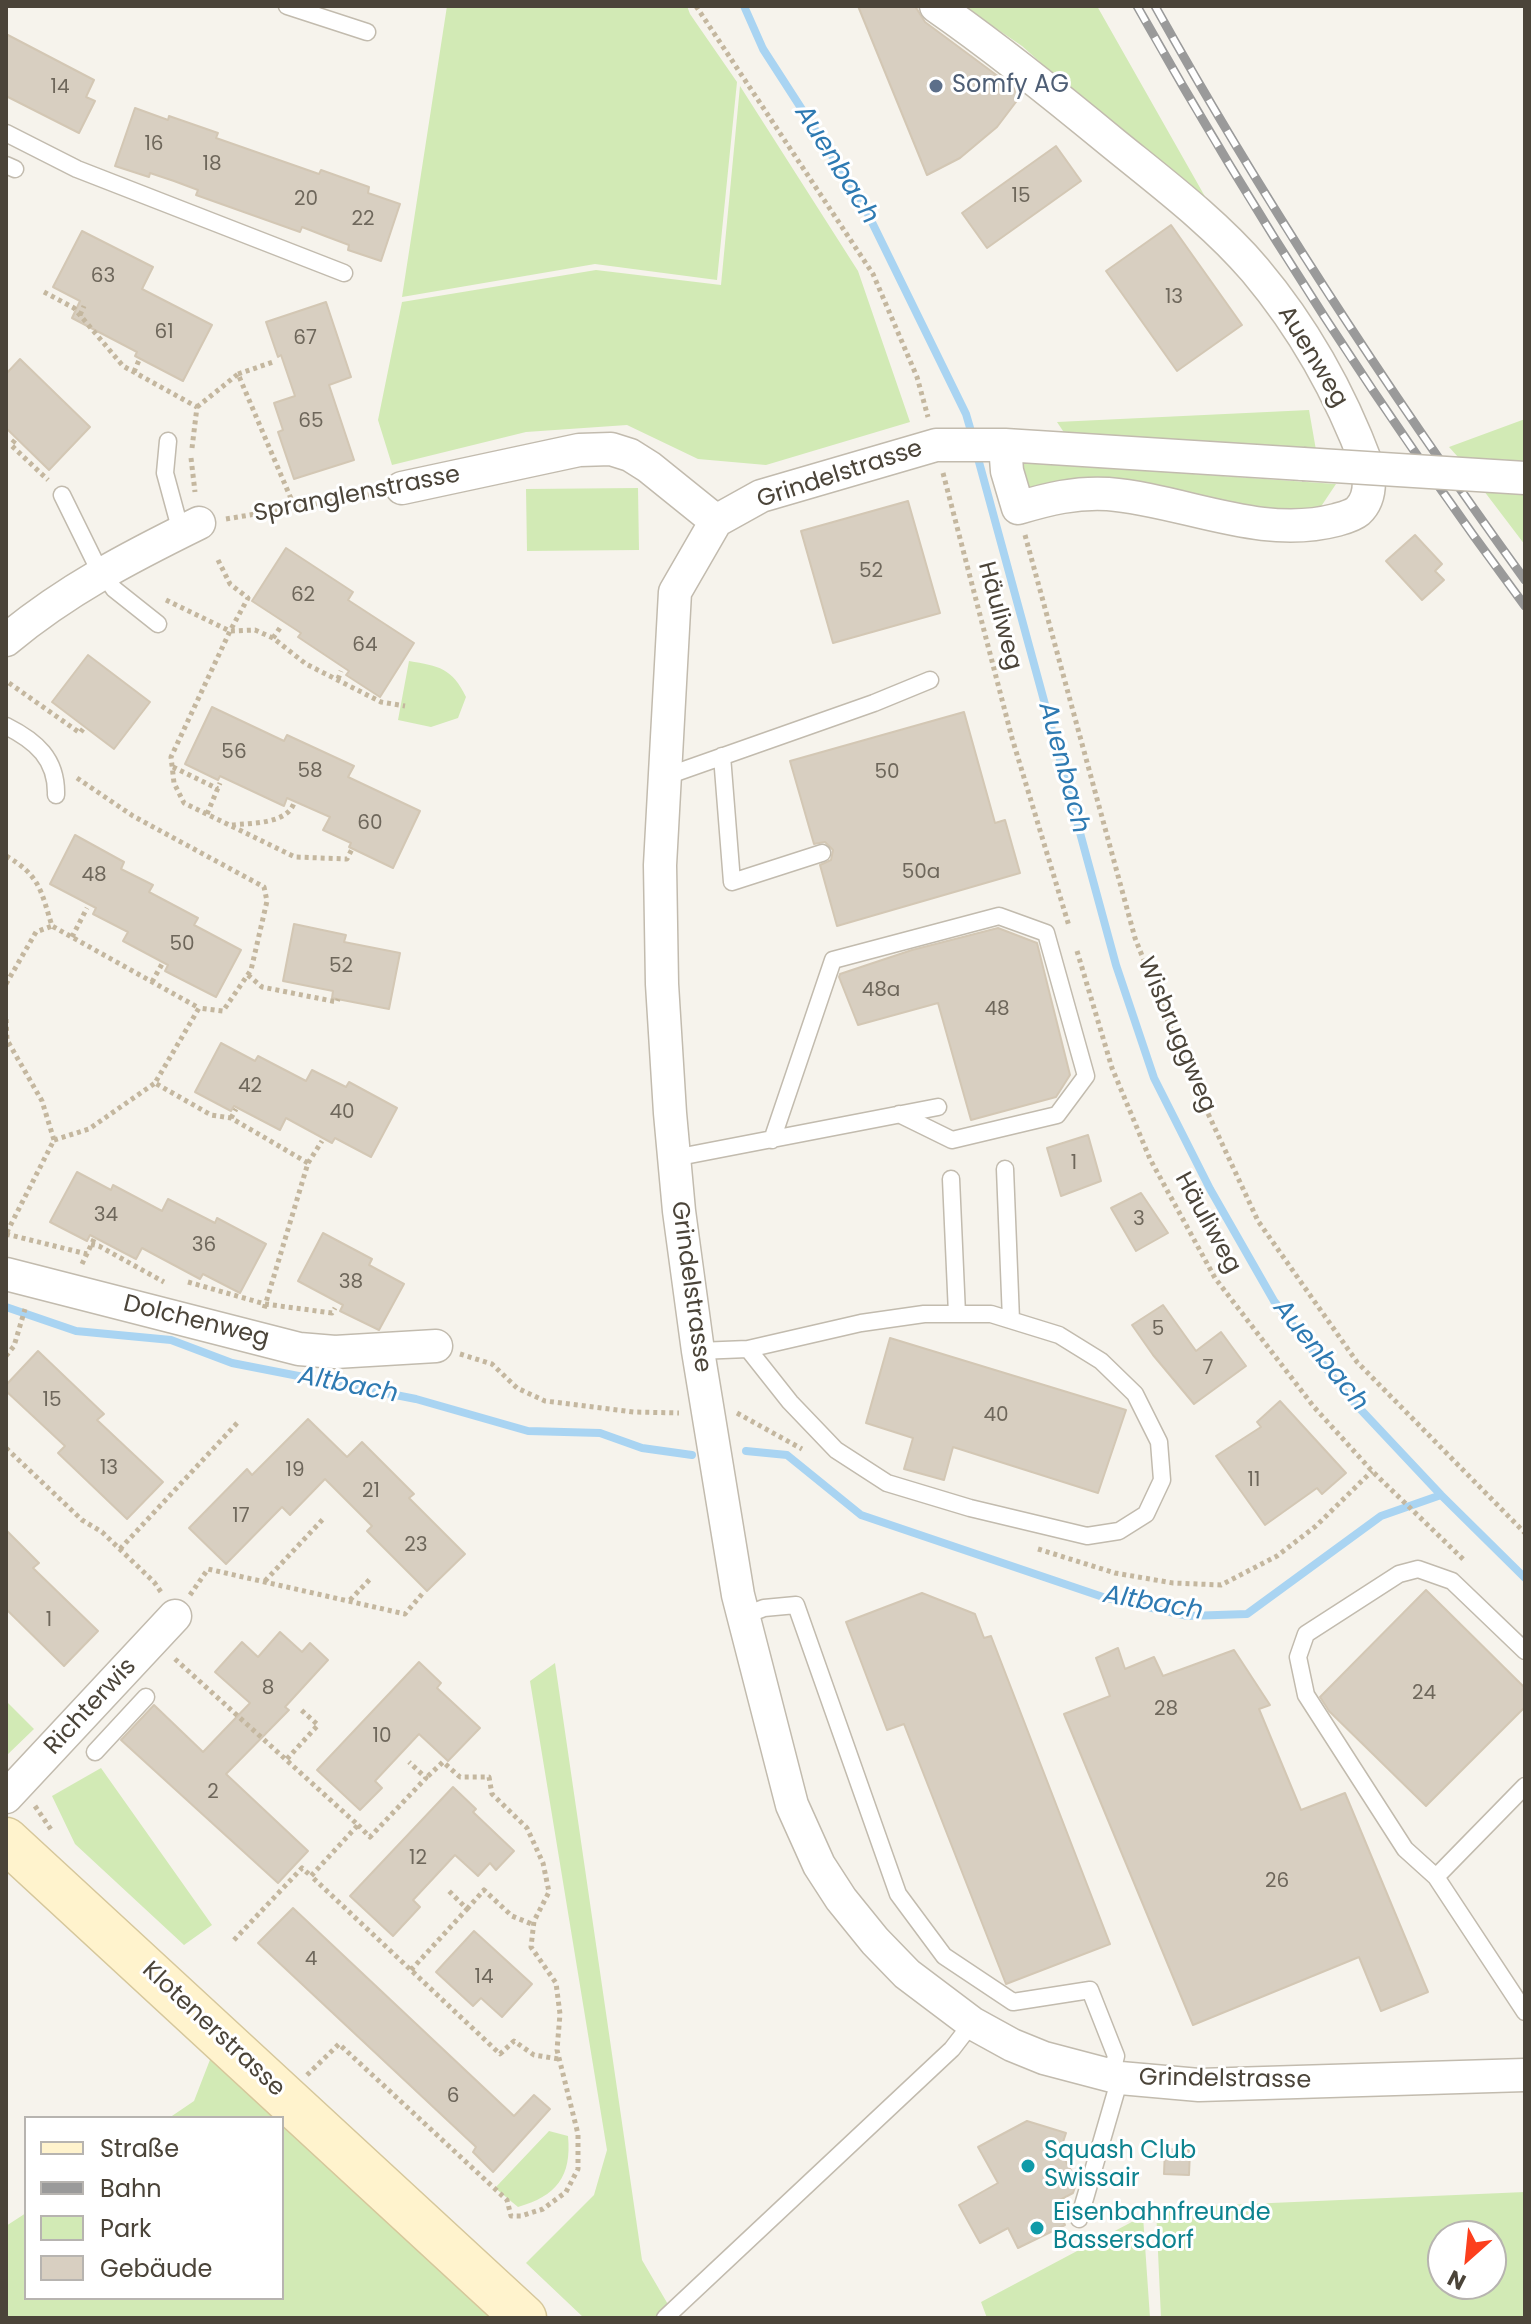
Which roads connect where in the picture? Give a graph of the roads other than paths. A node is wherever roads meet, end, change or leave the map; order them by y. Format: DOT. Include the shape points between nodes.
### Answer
graph roads {
  1 [pos="287,6"];
  2 [pos="936,6"];
  3 [pos="367,32"];
  4 [pos="6,133"];
  5 [pos="344,273"];
  6 [pos="168,441"];
  7 [pos="971,445"];
  8 [pos="1525,478"];
  9 [pos="402,488"];
  10 [pos="62,495"];
  11 [pos="716,521"];
  12 [pos="190,527"];
  13 [pos="102,573"];
  14 [pos="158,624"];
  15 [pos="6,640"];
  16 [pos="930,680"];
  17 [pos="6,726"];
  18 [pos="722,756"];
  19 [pos="664,777"];
  20 [pos="56,795"];
  21 [pos="822,853"];
  22 [pos="938,1107"];
  23 [pos="899,1114"];
  24 [pos="772,1140"];
  25 [pos="674,1158"];
  26 [pos="1005,1169"];
  27 [pos="951,1179"];
  28 [pos="6,1274"];
  29 [pos="957,1314"];
  30 [pos="1011,1320"];
  31 [pos="446,1349"];
  32 [pos="748,1349"];
  33 [pos="698,1351"];
  34 [pos="743,1616"];
  35 [pos="164,1628"];
  36 [pos="1525,1651"];
  37 [pos="146,1697"];
  38 [pos="95,1752"];
  39 [pos="1525,1786"];
  40 [pos="6,1797"];
  41 [pos="6,1840"];
  42 [pos="1436,1877"];
  43 [pos="1525,2012"];
  44 [pos="972,2023"];
  45 [pos="1525,2075"];
  46 [pos="1115,2077"];
  47 [pos="1079,2219"];
  48 [pos="671,2313"];
  49 [pos="524,2318"];
  1 -- 3 [label="lane"];
  2 -- 7 [label="street, Auenweg" via="1152,174 1236,250 1334,386 1369,477 1364,503 1354,514 1307,525 1260,523 1092,493 1018,508 1007,471"];
  4 -- 5 [label="lane" via="77,169"];
  6 -- 12 [label="lane" via="165,473"];
  7 -- 8 [label="street, Grindelstrasse, bridge"];
  7 -- 11 [label="street, Grindelstrasse" via="761,496"];
  9 -- 11 [label="street, Spranglenstrasse" via="579,450 611,449 649,467"];
  10 -- 13 [label="lane"];
  11 -- 19 [label="street, Grindelstrasse" via="675,592"];
  12 -- 13 [label="street"];
  13 -- 14 [label="lane"];
  13 -- 15 [label="street"];
  16 -- 18 [label="lane"];
  17 -- 20 [label="lane" via="28,737 49,760 57,777"];
  18 -- 19 [label="lane"];
  18 -- 21 [label="lane" via="732,882"];
  19 -- 25 [label="street, Grindelstrasse" via="662,984"];
  22 -- 23 [label="lane"];
  23 -- 24 [label="lane"];
  23 -- 24 [label="lane" via="952,1140 1057,1115 1086,1076 1046,933 999,916 833,960"];
  24 -- 25 [label="lane"];
  25 -- 33 [label="street, Grindelstrasse"];
  26 -- 30 [label="lane"];
  27 -- 29 [label="lane"];
  28 -- 31 [label="street, Dolchenweg" via="299,1349"];
  29 -- 30 [label="lane"];
  29 -- 32 [label="lane" via="861,1323"];
  30 -- 32 [label="lane" via="1059,1335 1101,1361 1135,1394 1159,1442 1162,1480 1146,1514 1119,1531 1087,1536 887,1483 836,1450"];
  32 -- 33 [label="lane"];
  33 -- 34 [label="street, Grindelstrasse"];
  34 -- 44 [label="street, Grindelstrasse" via="792,1805 819,1865 875,1941 907,1974"];
  34 -- 46 [label="lane" via="796,1605 898,1894 944,1956 1013,2002 1090,1990 1116,2056"];
  35 -- 40 [label="street, Richterwis"];
  36 -- 42 [label="lane" via="1452,1581 1418,1569 1399,1574 1306,1634 1298,1657 1306,1695 1405,1849"];
  37 -- 38 [label="lane"];
  39 -- 42 [label="lane"];
  41 -- 49 [label="main road, Klotenerstrasse"];
  42 -- 43 [label="lane"];
  44 -- 46 [label="street, Grindelstrasse" via="1044,2058"];
  44 -- 48 [label="lane" via="952,2049"];
  45 -- 46 [label="street, Grindelstrasse" via="1199,2085"];
  46 -- 47 [label="lane"];
}
